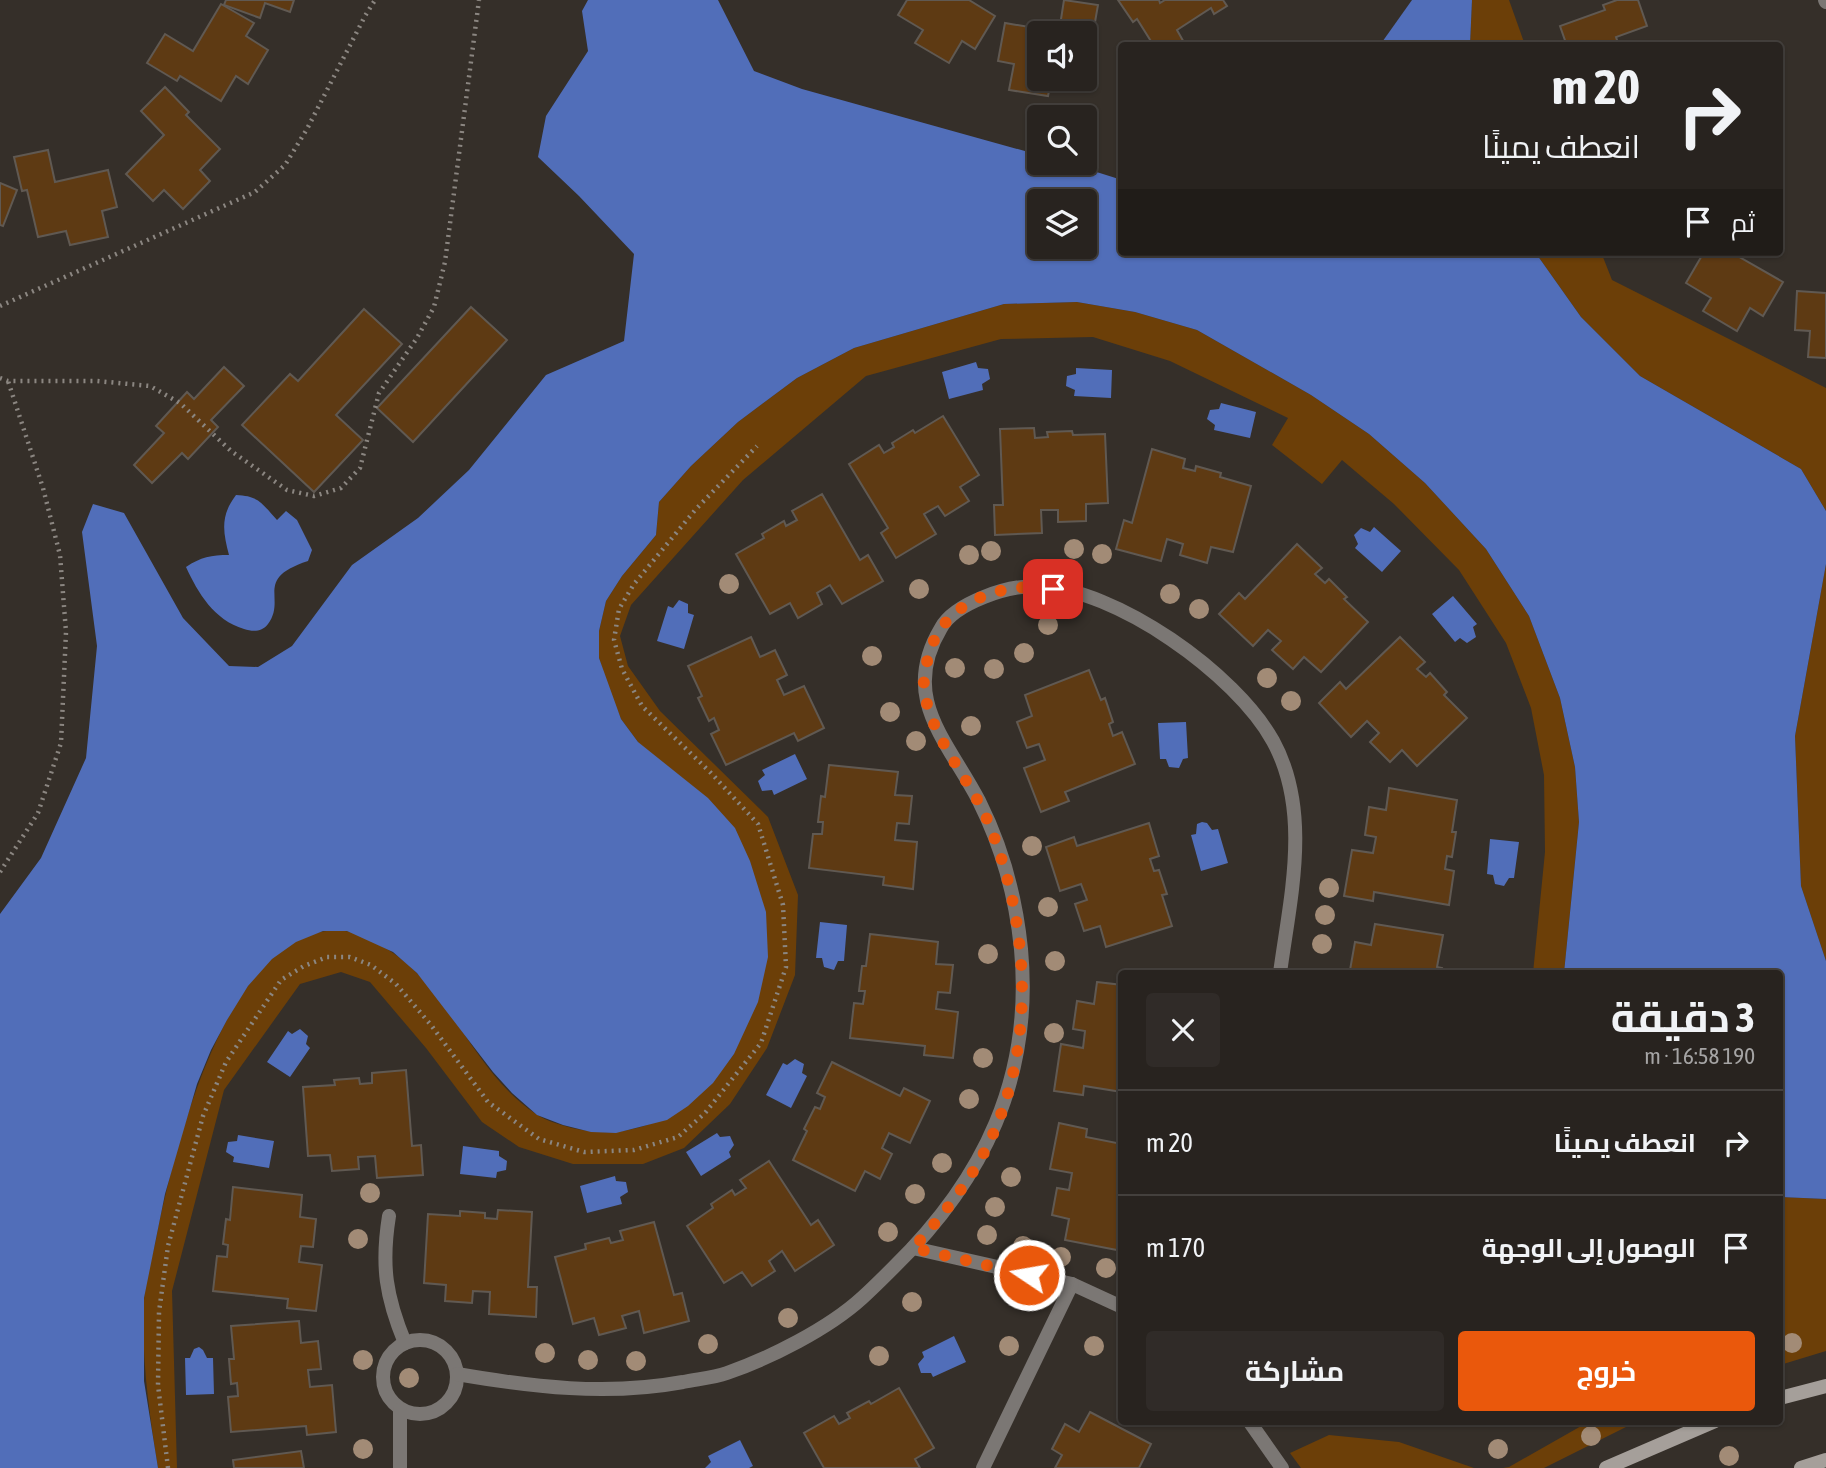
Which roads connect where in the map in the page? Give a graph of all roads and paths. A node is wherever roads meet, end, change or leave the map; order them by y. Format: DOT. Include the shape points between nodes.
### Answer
graph roads {
  1 [pos="375,0"];
  2 [pos="479,0"];
  3 [pos="0,306"];
  4 [pos="0,378"];
  5 [pos="8,381"];
  6 [pos="757,446"];
  7 [pos="0,872"];
  8 [pos="1280,970"];
  9 [pos="388,1216"];
  10 [pos="913,1248"];
  11 [pos="1072,1284"];
  12 [pos="1118,1305"];
  13 [pos="404,1343"];
  14 [pos="457,1374"];
  15 [pos="1826,1386"];
  16 [pos="1783,1397"];
  17 [pos="400,1410"];
  18 [pos="1251,1425"];
  19 [pos="1706,1425"];
  20 [pos="1826,1460"];
  21 [pos="168,1468"];
  22 [pos="400,1468"];
  23 [pos="983,1468"];
  24 [pos="1282,1468"];
  25 [pos="1606,1468"];
  26 [pos="1801,1468"];
  1 -- 3 [label="path" via="285,165 255,192"];
  2 -- 5 [label="path" via="445,262 434,307 379,393 360,468 341,488 314,496 287,490 231,451 180,403 150,386"];
  4 -- 5 [label="path"];
  5 -- 7 [label="path" via="60,555 66,632 61,743 38,813"];
  6 -- 21 [label="path" via="696,509 634,584 619,609 614,640 622,669 642,706 758,824 783,905 786,967 761,1043 705,1112 678,1137 634,1150 584,1152 539,1139 488,1102 431,1024 396,984 371,965 350,957 327,957 281,980 221,1073 203,1116 168,1246 159,1312 158,1385"];
  8 -- 10 [label="street" via="1296,841 1292,790 1275,743 1246,701 1203,663 1155,630 1101,601 1069,591 1038,586 1001,590 973,601 944,621 928,652 923,688 933,722 979,802 1000,850 1014,900 1022,1006 1016,1060 1001,1112 979,1162 949,1208"];
  9 -- 13 [label="street" via="385,1280"];
  10 -- 11 [label="street"];
  10 -- 14 [label="street" via="858,1302 795,1344 725,1374 651,1388 603,1390 543,1387"];
  11 -- 12 [label="street"];
  11 -- 23 [label="street"];
  13 -- 14 [label="street" via="433,1342 453,1360"];
  13 -- 17 [label="street" via="394,1350 382,1374 384,1388"];
  14 -- 17 [label="street" via="450,1401 439,1410 413,1415"];
  15 -- 16 [label="street"];
  17 -- 22 [label="street"];
  18 -- 24 [label="street"];
  19 -- 25 [label="street"];
  20 -- 26 [label="street"];
}
